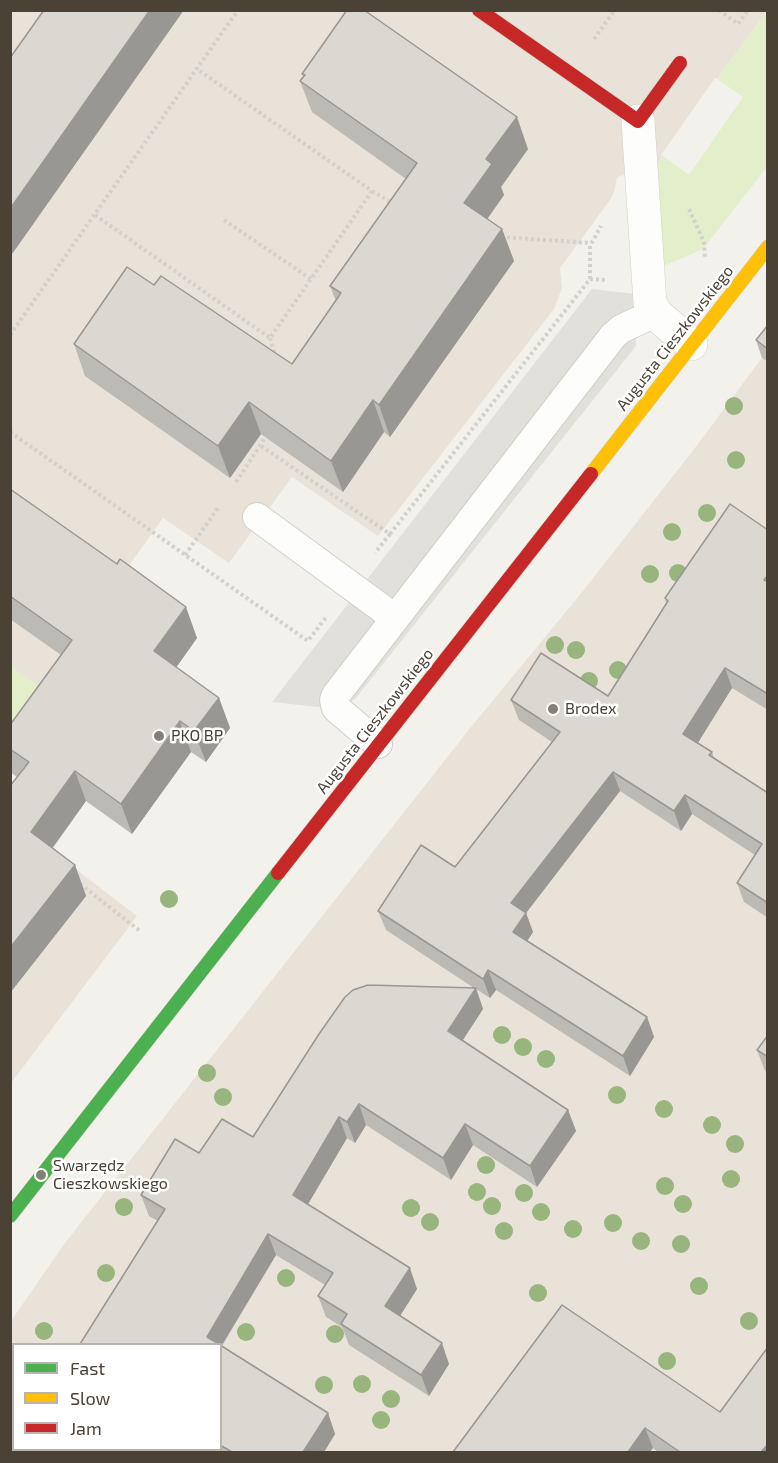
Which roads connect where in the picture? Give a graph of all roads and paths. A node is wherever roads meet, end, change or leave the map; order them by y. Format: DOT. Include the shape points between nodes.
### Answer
graph roads {
  1 [pos="238,10"];
  2 [pos="479,10"];
  3 [pos="719,10"];
  4 [pos="748,10"];
  5 [pos="680,63"];
  6 [pos="197,69"];
  7 [pos="638,121"];
  8 [pos="372,191"];
  9 [pos="404,203"];
  10 [pos="95,215"];
  11 [pos="224,220"];
  12 [pos="496,237"];
  13 [pos="591,243"];
  14 [pos="768,247"];
  15 [pos="311,279"];
  16 [pos="651,298"];
  17 [pos="10,335"];
  18 [pos="270,338"];
  19 [pos="691,344"];
  20 [pos="277,360"];
  21 [pos="10,432"];
  22 [pos="257,517"];
  23 [pos="390,534"];
  24 [pos="396,618"];
  25 [pos="308,641"];
  26 [pos="378,744"];
  27 [pos="75,880"];
  28 [pos="140,931"];
  29 [pos="10,1216"];
  1 -- 6 [label="path"];
  2 -- 7 [label="street"];
  3 -- 4 [label="path" via="738,24"];
  5 -- 7 [label="street"];
  6 -- 8 [label="path"];
  6 -- 10 [label="path"];
  7 -- 16 [label="street"];
  8 -- 9 [label="path" via="392,204"];
  8 -- 15 [label="path"];
  10 -- 17 [label="path"];
  10 -- 18 [label="path"];
  11 -- 15 [label="path"];
  12 -- 13 [label="path"];
  14 -- 19 [label="street, Augusta Cieszkowskiego"];
  15 -- 18 [label="path"];
  16 -- 19 [label="street"];
  16 -- 23 [label="path" via="590,279"];
  16 -- 24 [label="lane" via="613,336"];
  18 -- 20 [label="path"];
  19 -- 26 [label="street, Augusta Cieszkowskiego"];
  21 -- 25 [label="path"];
  22 -- 24 [label="lane"];
  24 -- 26 [label="lane" via="334,700 337,710"];
  26 -- 29 [label="street, Augusta Cieszkowskiego"];
  27 -- 28 [label="path"];
}
